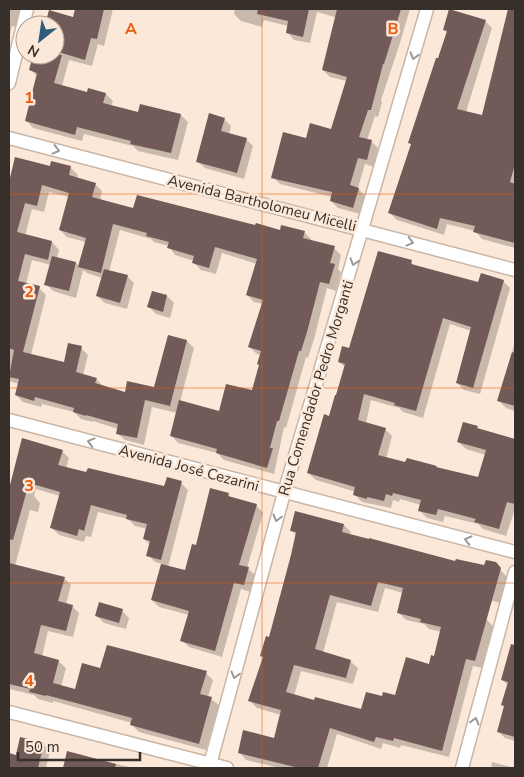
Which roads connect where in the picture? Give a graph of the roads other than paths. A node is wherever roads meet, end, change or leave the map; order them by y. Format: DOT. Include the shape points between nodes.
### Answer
graph roads {
  1 [pos="27,9"];
  2 [pos="427,9"];
  3 [pos="9,83"];
  4 [pos="9,138"];
  5 [pos="363,229"];
  6 [pos="515,270"];
  7 [pos="9,420"];
  8 [pos="284,493"];
  9 [pos="515,552"];
  10 [pos="515,572"];
  11 [pos="9,712"];
  12 [pos="210,766"];
  13 [pos="227,768"];
  14 [pos="462,768"];
  1 -- 3 [label="street"];
  2 -- 5 [label="street, Rua Comendador Pedro Morganti, one-way"];
  4 -- 5 [label="street, Avenida Bartholomeu Micelli, one-way"];
  5 -- 6 [label="street, Avenida Bartholomeu Micelli, one-way"];
  5 -- 8 [label="street, Rua Comendador Pedro Morganti, one-way"];
  8 -- 7 [label="street, Avenida José Cezarini, one-way"];
  9 -- 8 [label="street, Avenida José Cezarini, one-way"];
  8 -- 12 [label="street, Rua Comendador Pedro Morganti, one-way"];
  14 -- 10 [label="street, one-way"];
  11 -- 12 [label="street"];
  12 -- 13 [label="street"];
}
